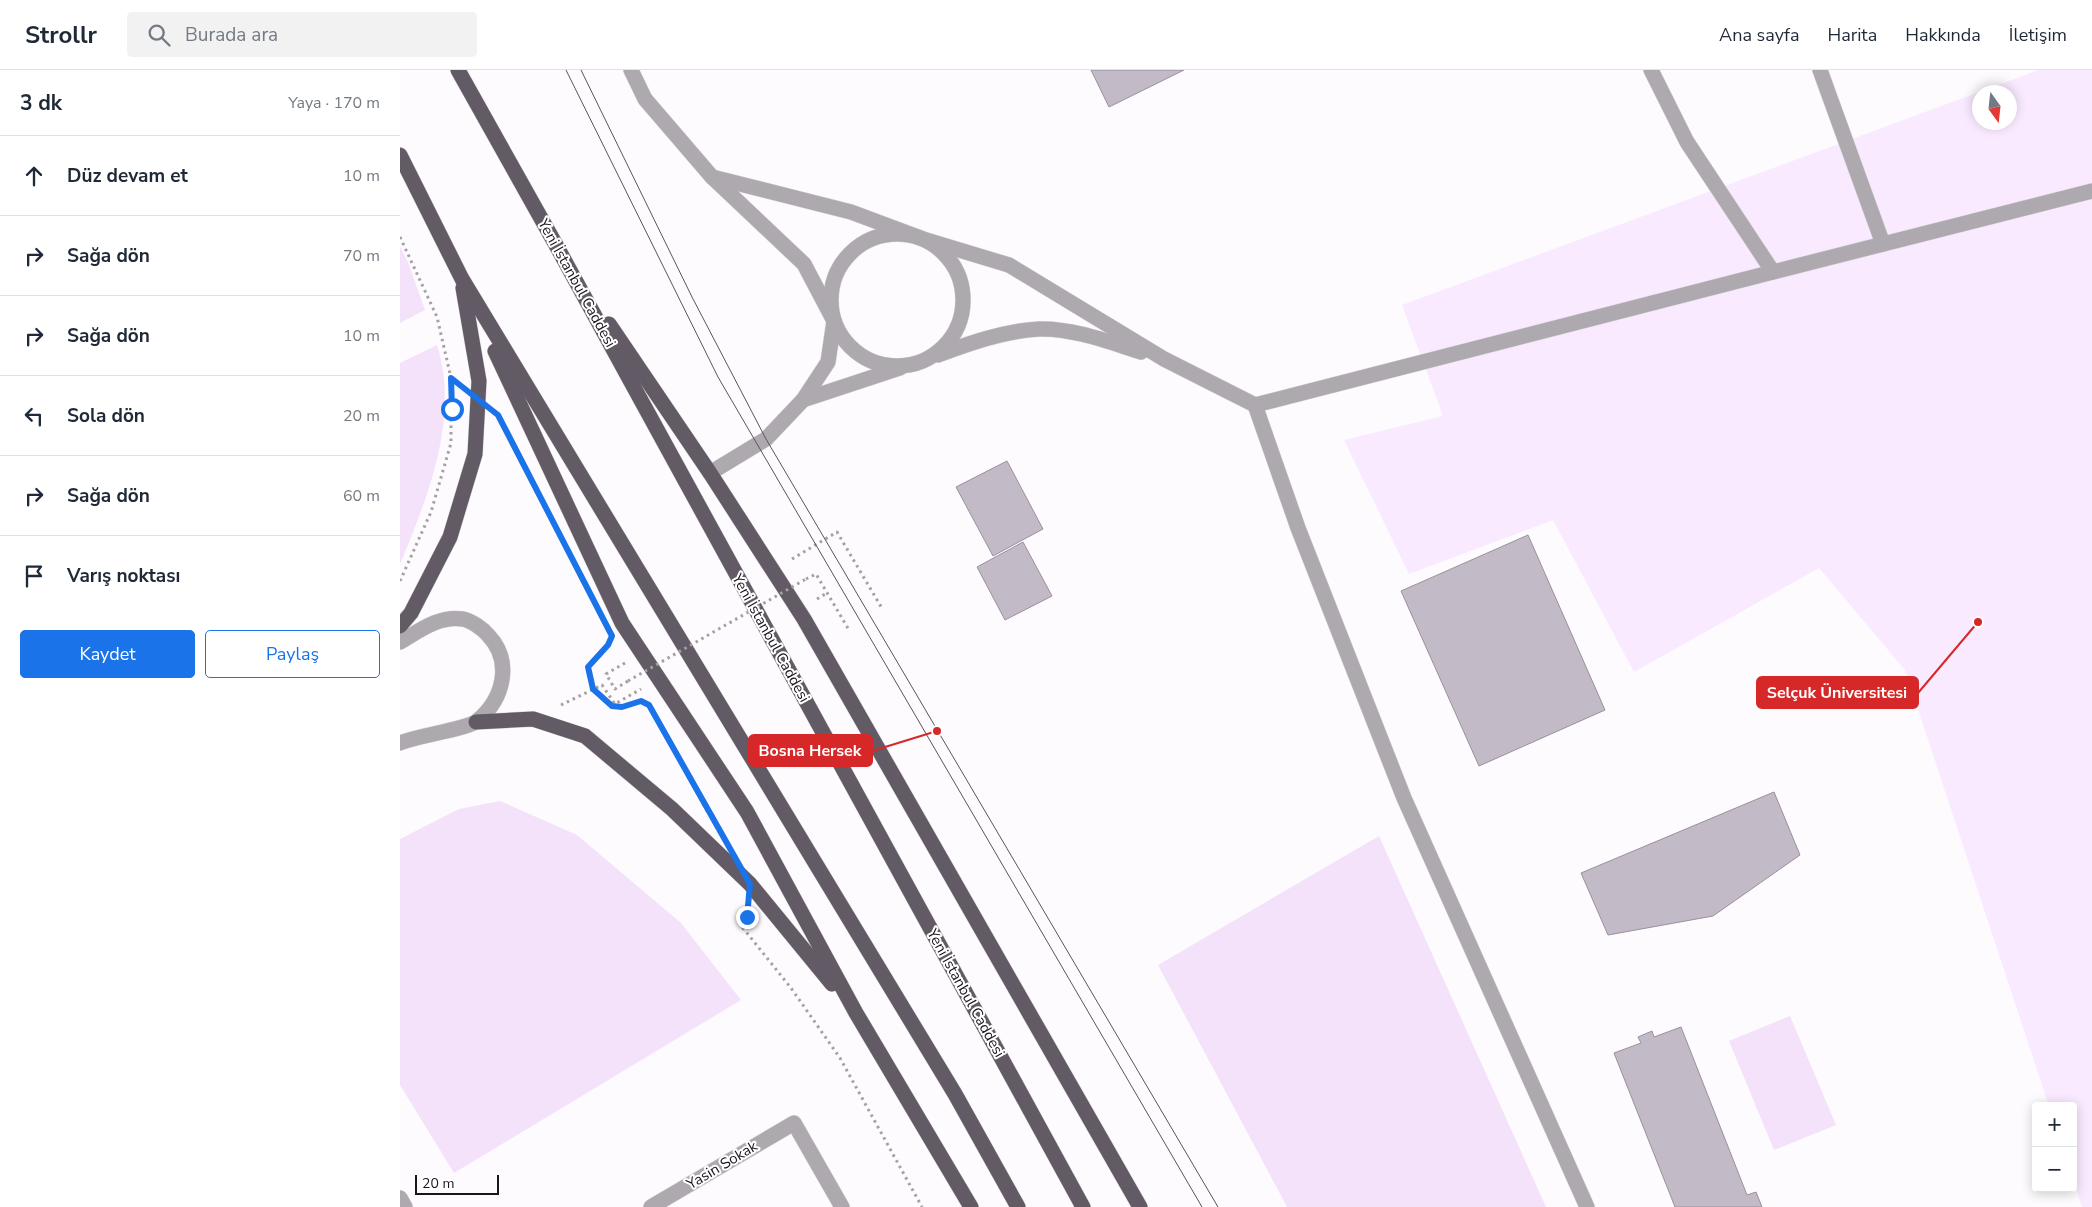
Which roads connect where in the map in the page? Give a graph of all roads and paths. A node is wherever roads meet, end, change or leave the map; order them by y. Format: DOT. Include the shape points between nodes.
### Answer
graph roads {
  1 [pos="458,70"];
  2 [pos="631,70"];
  3 [pos="1651,70"];
  4 [pos="1820,70"];
  5 [pos="400,155"];
  6 [pos="712,177"];
  7 [pos="2092,191"];
  8 [pos="400,237"];
  9 [pos="926,240"];
  10 [pos="1883,244"];
  11 [pos="556,245"];
  12 [pos="1772,272"];
  13 [pos="462,279"];
  14 [pos="834,321"];
  15 [pos="1164,359"];
  16 [pos="912,364"];
  17 [pos="451,378"];
  18 [pos="478,400"];
  19 [pos="803,400"];
  20 [pos="1255,405"];
  21 [pos="710,473"];
  22 [pos="787,562"];
  23 [pos="797,578"];
  24 [pos="400,581"];
  25 [pos="802,586"];
  26 [pos="827,593"];
  27 [pos="812,603"];
  28 [pos="883,610"];
  29 [pos="400,626"];
  30 [pos="849,630"];
  31 [pos="612,636"];
  32 [pos="400,642"];
  33 [pos="629,670"];
  34 [pos="633,676"];
  35 [pos="593,689"];
  36 [pos="533,719"];
  37 [pos="476,722"];
  38 [pos="400,743"];
  39 [pos="710,815"];
  40 [pos="750,884"];
  41 [pos="856,1013"];
  42 [pos="400,1198"];
  43 [pos="405,1207"];
  44 [pos="651,1207"];
  45 [pos="842,1207"];
  46 [pos="922,1207"];
  47 [pos="971,1207"];
  48 [pos="1018,1207"];
  49 [pos="1083,1207"];
  50 [pos="1140,1207"];
  51 [pos="1587,1207"];
  1 -- 11 [label="highway, Yeni İstanbul Caddesi"];
  2 -- 6 [label="street" via="645,98"];
  3 -- 12 [label="street" via="1687,142"];
  4 -- 10 [label="street"];
  5 -- 13 [label="highway"];
  6 -- 9 [label="street" via="851,212"];
  6 -- 14 [label="street" via="804,264"];
  7 -- 10 [label="street"];
  8 -- 17 [label="path" via="437,317"];
  9 -- 14 [label="street" via="905,234 883,236 862,244 835,277 831,299"];
  9 -- 15 [label="street" via="1009,265"];
  9 -- 16 [label="street" via="944,253 957,271 964,292 963,311 957,330 945,345 930,358"];
  10 -- 12 [label="street"];
  11 -- 21 [label="highway"];
  11 -- 49 [label="highway, Yeni İstanbul Caddesi"];
  12 -- 20 [label="street"];
  13 -- 18 [label="highway" via="479,381"];
  13 -- 41 [label="highway" via="622,623 747,812"];
  13 -- 48 [label="highway" via="955,1094"];
  14 -- 16 [label="street" via="856,352 873,362 892,366"];
  14 -- 19 [label="street" via="828,362"];
  15 -- 16 [label="street" via="1086,335 1040,329 981,339"];
  15 -- 20 [label="street"];
  16 -- 19 [label="street"];
  17 -- 18 [label="path"];
  17 -- 24 [label="path" via="450,443 430,512"];
  18 -- 29 [label="highway" via="475,454 450,537 411,613"];
  19 -- 21 [label="street" via="766,439"];
  20 -- 51 [label="street" via="1298,528 1404,798"];
  21 -- 50 [label="highway" via="804,619"];
  22 -- 28 [label="path" via="836,532"];
  23 -- 25 [label="path"];
  26 -- 27 [label="path"];
  26 -- 30 [label="path"];
  26 -- 33 [label="path, bridge" via="816,574 615,689 606,674 625,663"];
  31 -- 35 [label="path" via="588,667"];
  32 -- 37 [label="street" via="433,622 463,619 483,629 498,645 505,670 496,697"];
  34 -- 35 [label="path" via="641,689 616,704 602,685"];
  35 -- 36 [label="path"];
  35 -- 39 [label="path" via="612,706 622,707 641,701 649,705"];
  36 -- 37 [label="highway"];
  36 -- 40 [label="highway" via="585,736 672,809"];
  37 -- 38 [label="street"];
  40 -- 41 [label="highway"];
  40 -- 46 [label="path" via="743,928 792,988 840,1058"];
  41 -- 47 [label="highway"];
  42 -- 43 [label="street"];
  44 -- 45 [label="street, Yasin Sokak" via="794,1123"];
}
